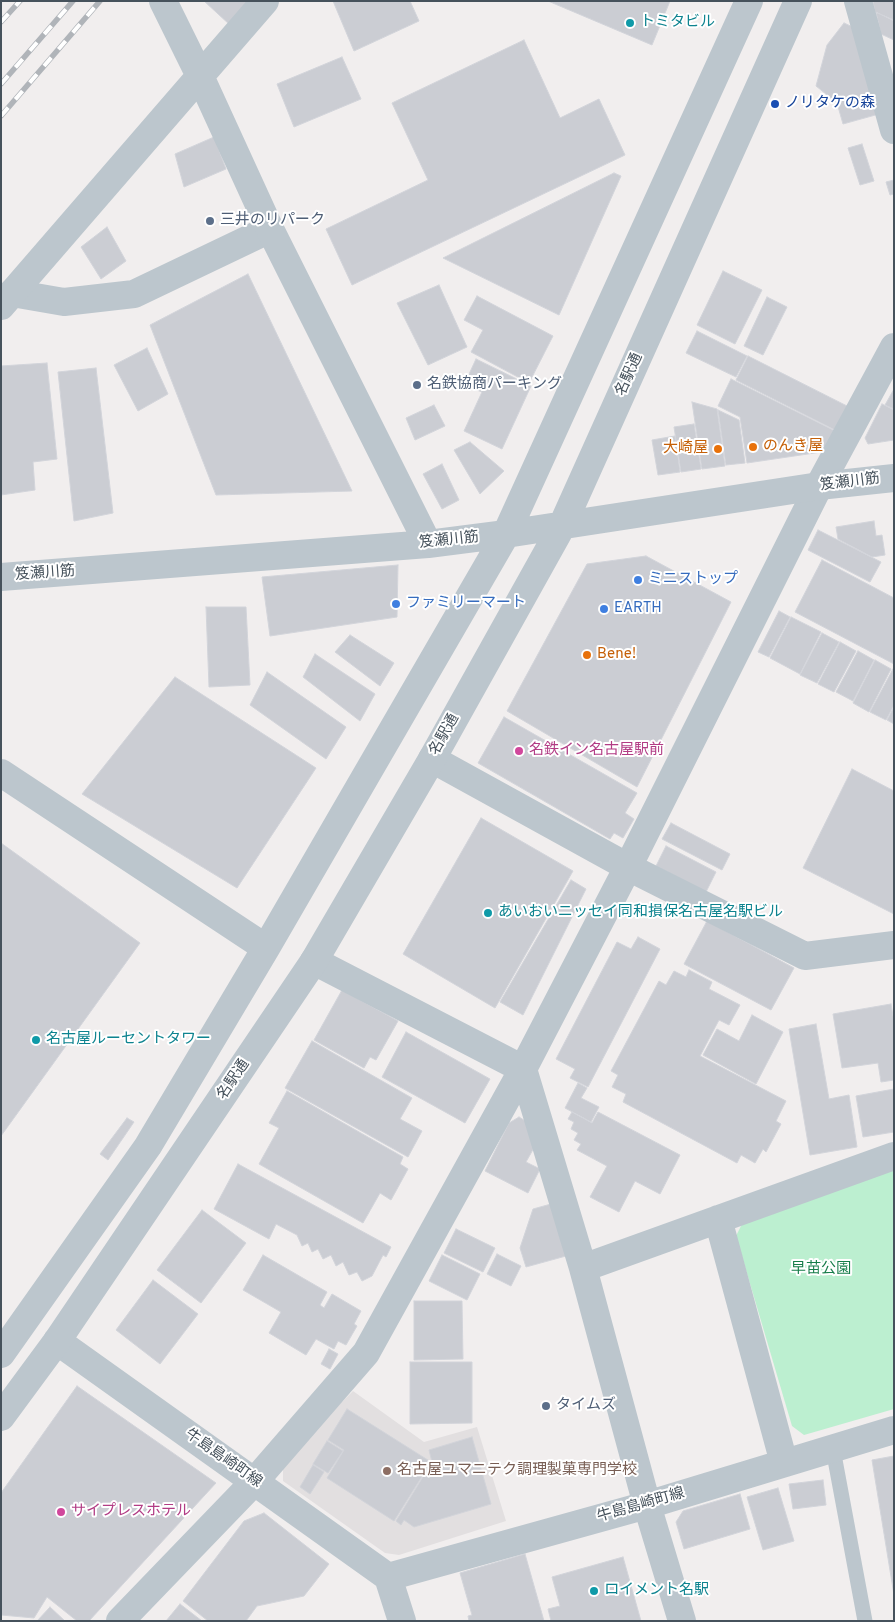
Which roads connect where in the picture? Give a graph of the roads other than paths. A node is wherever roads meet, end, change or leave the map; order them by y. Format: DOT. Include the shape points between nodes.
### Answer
graph roads {
  1 [pos="163,1"];
  2 [pos="265,1"];
  3 [pos="749,1"];
  4 [pos="798,1"];
  5 [pos="858,1"];
  6 [pos="200,76"];
  7 [pos="894,130"];
  8 [pos="270,229"];
  9 [pos="6,300"];
  10 [pos="894,347"];
  11 [pos="894,478"];
  12 [pos="819,486"];
  13 [pos="562,526"];
  14 [pos="506,534"];
  15 [pos="428,544"];
  16 [pos="1,577"];
  17 [pos="432,759"];
  18 [pos="1,774"];
  19 [pos="628,867"];
  20 [pos="894,945"];
  21 [pos="266,948"];
  22 [pos="314,961"];
  23 [pos="523,1069"];
  24 [pos="894,1156"];
  25 [pos="718,1219"];
  26 [pos="583,1268"];
  27 [pos="57,1342"];
  28 [pos="1,1354"];
  29 [pos="1,1417"];
  30 [pos="894,1430"];
  31 [pos="834,1449"];
  32 [pos="784,1464"];
  33 [pos="254,1482"];
  34 [pos="646,1505"];
  35 [pos="388,1577"];
  36 [pos="120,1621"];
  37 [pos="402,1621"];
  38 [pos="682,1621"];
  39 [pos="865,1621"];
  1 -- 6 [label="street"];
  2 -- 6 [label="street"];
  3 -- 14 [label="street"];
  4 -- 13 [label="street, 名駅通"];
  5 -- 7 [label="street"];
  6 -- 8 [label="street"];
  6 -- 9 [label="street"];
  8 -- 9 [label="street" via="134,294 64,302"];
  8 -- 15 [label="street"];
  10 -- 12 [label="street"];
  11 -- 12 [label="street, 笈瀬川筋"];
  12 -- 13 [label="street, 笈瀬川筋"];
  12 -- 19 [label="street"];
  13 -- 14 [label="street, 笈瀬川筋"];
  13 -- 17 [label="street, 名駅通"];
  14 -- 15 [label="street, 笈瀬川筋"];
  14 -- 21 [label="street"];
  15 -- 16 [label="street, 笈瀬川筋"];
  17 -- 19 [label="street"];
  17 -- 22 [label="street, 名駅通"];
  18 -- 21 [label="street"];
  19 -- 20 [label="street" via="805,956"];
  19 -- 23 [label="street"];
  21 -- 28 [label="street" via="148,1146"];
  22 -- 23 [label="street"];
  22 -- 27 [label="street, 名駅通"];
  23 -- 26 [label="street"];
  23 -- 33 [label="street" via="366,1354"];
  24 -- 25 [label="street"];
  25 -- 26 [label="street"];
  25 -- 32 [label="street"];
  26 -- 34 [label="street"];
  27 -- 29 [label="street, 名駅通"];
  27 -- 33 [label="street, 牛島島崎町線"];
  30 -- 31 [label="street, 牛島島崎町線"];
  31 -- 32 [label="street, 牛島島崎町線"];
  31 -- 39 [label="lane"];
  32 -- 34 [label="street, 牛島島崎町線"];
  33 -- 35 [label="street, 牛島島崎町線"];
  33 -- 36 [label="street"];
  34 -- 35 [label="street, 牛島島崎町線"];
  34 -- 38 [label="street"];
  35 -- 37 [label="street"];
}
